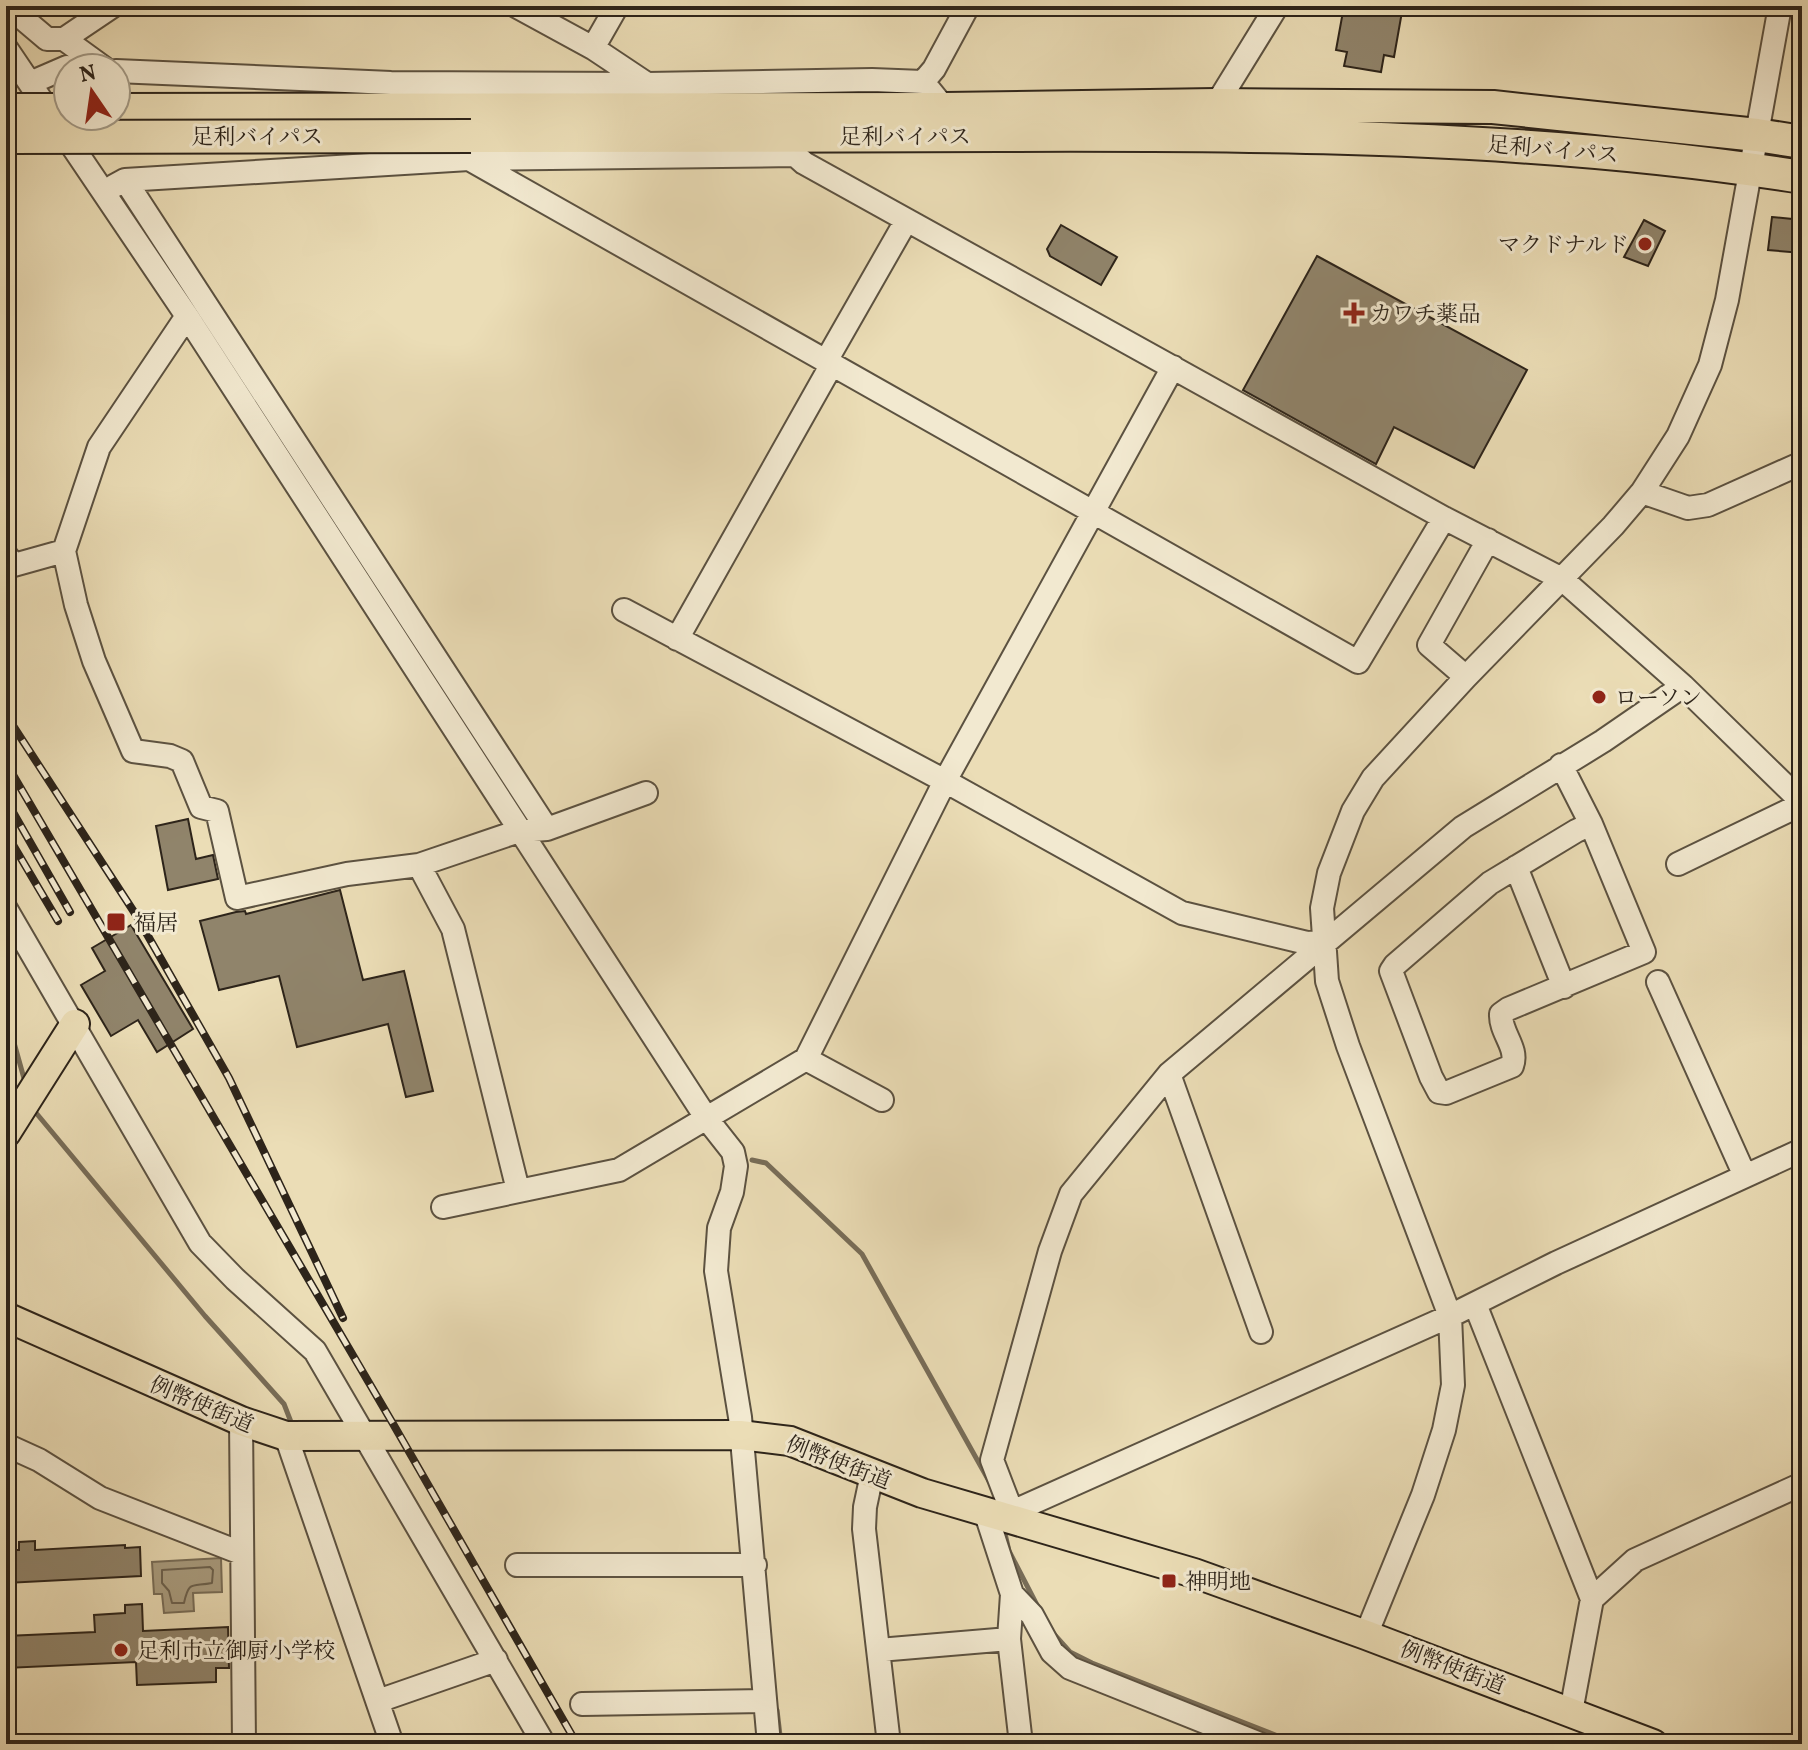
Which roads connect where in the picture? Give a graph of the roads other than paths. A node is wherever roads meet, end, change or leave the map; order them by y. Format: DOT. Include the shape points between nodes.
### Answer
graph roads {
  1 [pos="8,6"];
  2 [pos="113,6"];
  3 [pos="516,6"];
  4 [pos="617,6"];
  5 [pos="968,6"];
  6 [pos="1277,6"];
  7 [pos="1780,6"];
  8 [pos="64,39"];
  9 [pos="6,48"];
  10 [pos="593,48"];
  11 [pos="82,52"];
  12 [pos="132,72"];
  13 [pos="52,73"];
  14 [pos="923,82"];
  15 [pos="30,83"];
  16 [pos="647,84"];
  17 [pos="1216,105"];
  18 [pos="52,106"];
  19 [pos="945,109"];
  20 [pos="6,110"];
  21 [pos="132,111"];
  22 [pos="52,113"];
  23 [pos="52,119"];
  24 [pos="70,132"];
  25 [pos="471,135"];
  26 [pos="1757,135"];
  27 [pos="6,137"];
  28 [pos="1802,142"];
  29 [pos="797,146"];
  30 [pos="6,155"];
  31 [pos="1751,169"];
  32 [pos="1802,177"];
  33 [pos="125,180"];
  34 [pos="104,191"];
  35 [pos="906,221"];
  36 [pos="187,316"];
  37 [pos="829,362"];
  38 [pos="1173,367"];
  39 [pos="1802,463"];
  40 [pos="1642,492"];
  41 [pos="1092,514"];
  42 [pos="1444,518"];
  43 [pos="1488,540"];
  44 [pos="64,551"];
  45 [pos="6,555"];
  46 [pos="1562,579"];
  47 [pos="624,610"];
  48 [pos="677,639"];
  49 [pos="1466,677"];
  50 [pos="1683,686"];
  51 [pos="1561,765"];
  52 [pos="945,781"];
  53 [pos="646,793"];
  54 [pos="1802,803"];
  55 [pos="1591,824"];
  56 [pos="547,829"];
  57 [pos="519,831"];
  58 [pos="1678,864"];
  59 [pos="419,865"];
  60 [pos="1516,867"];
  61 [pos="6,909"];
  62 [pos="1324,942"];
  63 [pos="1658,982"];
  64 [pos="1564,987"];
  65 [pos="75,1024"];
  66 [pos="806,1059"];
  67 [pos="1169,1074"];
  68 [pos="882,1100"];
  69 [pos="707,1119"];
  70 [pos="6,1133"];
  71 [pos="1802,1150"];
  72 [pos="1745,1176"];
  73 [pos="518,1190"];
  74 [pos="443,1207"];
  75 [pos="1475,1304"];
  76 [pos="1450,1316"];
  77 [pos="9,1327"];
  78 [pos="1261,1332"];
  79 [pos="241,1421"];
  80 [pos="740,1435"];
  81 [pos="286,1436"];
  82 [pos="363,1437"];
  83 [pos="6,1445"];
  84 [pos="872,1474"];
  85 [pos="1802,1484"];
  86 [pos="997,1512"];
  87 [pos="241,1553"];
  88 [pos="517,1565"];
  89 [pos="755,1565"];
  90 [pos="1012,1594"];
  91 [pos="1592,1599"];
  92 [pos="1366,1635"];
  93 [pos="1009,1639"];
  94 [pos="879,1650"];
  95 [pos="496,1660"];
  96 [pos="378,1701"];
  97 [pos="764,1701"];
  98 [pos="582,1704"];
  99 [pos="1571,1712"];
  100 [pos="1610,1736"];
  101 [pos="244,1744"];
  102 [pos="392,1744"];
  103 [pos="544,1744"];
  104 [pos="769,1744"];
  105 [pos="889,1744"];
  106 [pos="1021,1744"];
  107 [pos="1260,1744"];
  108 [pos="1653,1744"];
  1 -- 8 [label="street" via="47,39"];
  2 -- 8 [label="street"];
  3 -- 10 [label="street"];
  4 -- 10 [label="street"];
  5 -- 14 [label="street"];
  6 -- 17 [label="street"];
  7 -- 26 [label="street"];
  8 -- 11 [label="street"];
  9 -- 15 [label="street"];
  10 -- 16 [label="street"];
  12 -- 16 [label="street" via="391,83"];
  13 -- 15 [label="street"];
  14 -- 16 [label="street"];
  14 -- 19 [label="street"];
  15 -- 18 [label="street"];
  17 -- 19 [label="highway, 足利バイパス"];
  17 -- 26 [label="highway, 足利バイパス" via="1493,107"];
  19 -- 25 [label="highway, 足利バイパス"];
  20 -- 22 [label="highway, bridge"];
  21 -- 25 [label="highway, 足利バイパス"];
  23 -- 30 [label="street"];
  24 -- 34 [label="street"];
  25 -- 27 [label="highway, 足利バイパス, bridge"];
  25 -- 29 [label="highway, 足利バイパス"];
  25 -- 33 [label="street"];
  25 -- 37 [label="street"];
  26 -- 28 [label="highway, 足利バイパス"];
  26 -- 31 [label="street"];
  29 -- 31 [label="highway, 足利バイパス" via="1275,136 1481,143"];
  29 -- 35 [label="street" via="804,163"];
  31 -- 32 [label="highway, 足利バイパス"];
  31 -- 40 [label="street" via="1710,365 1678,436"];
  33 -- 34 [label="street"];
  33 -- 56 [label="street"];
  34 -- 36 [label="street"];
  35 -- 37 [label="street"];
  35 -- 38 [label="street"];
  36 -- 44 [label="street" via="99,447"];
  36 -- 57 [label="street"];
  37 -- 41 [label="street"];
  37 -- 48 [label="street"];
  38 -- 41 [label="street"];
  38 -- 42 [label="street"];
  39 -- 40 [label="street" via="1708,505 1688,508"];
  40 -- 46 [label="street"];
  41 -- 42 [label="street" via="1358,662"];
  41 -- 52 [label="street"];
  42 -- 43 [label="street"];
  43 -- 46 [label="street"];
  43 -- 49 [label="street" via="1429,645"];
  44 -- 45 [label="street" via="14,565"];
  44 -- 59 [label="street" via="94,661 133,751 182,761 201,807 217,811 237,898"];
  46 -- 49 [label="street"];
  46 -- 50 [label="street"];
  47 -- 48 [label="street"];
  48 -- 52 [label="street"];
  49 -- 62 [label="street" via="1373,778 1353,811 1329,873 1322,908"];
  50 -- 51 [label="street"];
  50 -- 54 [label="street"];
  51 -- 55 [label="street"];
  51 -- 62 [label="street" via="1463,827"];
  52 -- 62 [label="street" via="1182,913 1307,943"];
  52 -- 66 [label="street"];
  53 -- 56 [label="street"];
  54 -- 58 [label="street"];
  55 -- 60 [label="street"];
  55 -- 64 [label="street" via="1644,952"];
  56 -- 57 [label="street"];
  57 -- 59 [label="street"];
  57 -- 69 [label="street"];
  59 -- 73 [label="street" via="453,929"];
  60 -- 64 [label="street"];
  60 -- 64 [label="street" via="1481,889 1391,971 1439,1092 1512,1066 1515,1058 1501,1014"];
  61 -- 65 [label="street"];
  62 -- 67 [label="street"];
  62 -- 76 [label="street" via="1327,981 1348,1046"];
  63 -- 72 [label="street"];
  65 -- 70 [label="main road"];
  65 -- 82 [label="street" via="200,1243 315,1351"];
  66 -- 68 [label="street"];
  66 -- 69 [label="street"];
  67 -- 78 [label="street"];
  67 -- 86 [label="street" via="1071,1194 992,1460"];
  69 -- 73 [label="street" via="619,1170"];
  69 -- 80 [label="street" via="733,1152 736,1166 719,1228 716,1271"];
  71 -- 72 [label="street"];
  72 -- 75 [label="street"];
  73 -- 74 [label="street"];
  75 -- 76 [label="street"];
  75 -- 91 [label="street"];
  76 -- 86 [label="street"];
  76 -- 92 [label="street" via="1453,1385 1444,1430"];
  77 -- 79 [label="main road, 例幣使街道"];
  79 -- 81 [label="main road, 例幣使街道"];
  79 -- 87 [label="street"];
  80 -- 82 [label="main road, 例幣使街道"];
  80 -- 84 [label="main road, 例幣使街道" via="790,1441"];
  80 -- 89 [label="street"];
  81 -- 82 [label="main road, 例幣使街道"];
  81 -- 96 [label="street"];
  82 -- 95 [label="street"];
  83 -- 87 [label="street" via="100,1498"];
  84 -- 86 [label="main road, 例幣使街道"];
  84 -- 94 [label="street" via="864,1529"];
  85 -- 91 [label="street" via="1635,1560"];
  86 -- 90 [label="street"];
  86 -- 92 [label="main road, 例幣使街道" via="1194,1573"];
  87 -- 101 [label="street"];
  88 -- 89 [label="street"];
  89 -- 97 [label="street"];
  90 -- 93 [label="street"];
  90 -- 107 [label="street" via="1032,1615 1052,1652 1070,1668"];
  91 -- 99 [label="street"];
  92 -- 99 [label="main road, 例幣使街道"];
  93 -- 94 [label="street"];
  93 -- 106 [label="street"];
  94 -- 105 [label="street"];
  95 -- 96 [label="street"];
  95 -- 103 [label="street"];
  96 -- 102 [label="street"];
  97 -- 98 [label="street"];
  97 -- 104 [label="street"];
  99 -- 100 [label="main road, 例幣使街道"];
  100 -- 108 [label="main road, 例幣使街道"];
}
